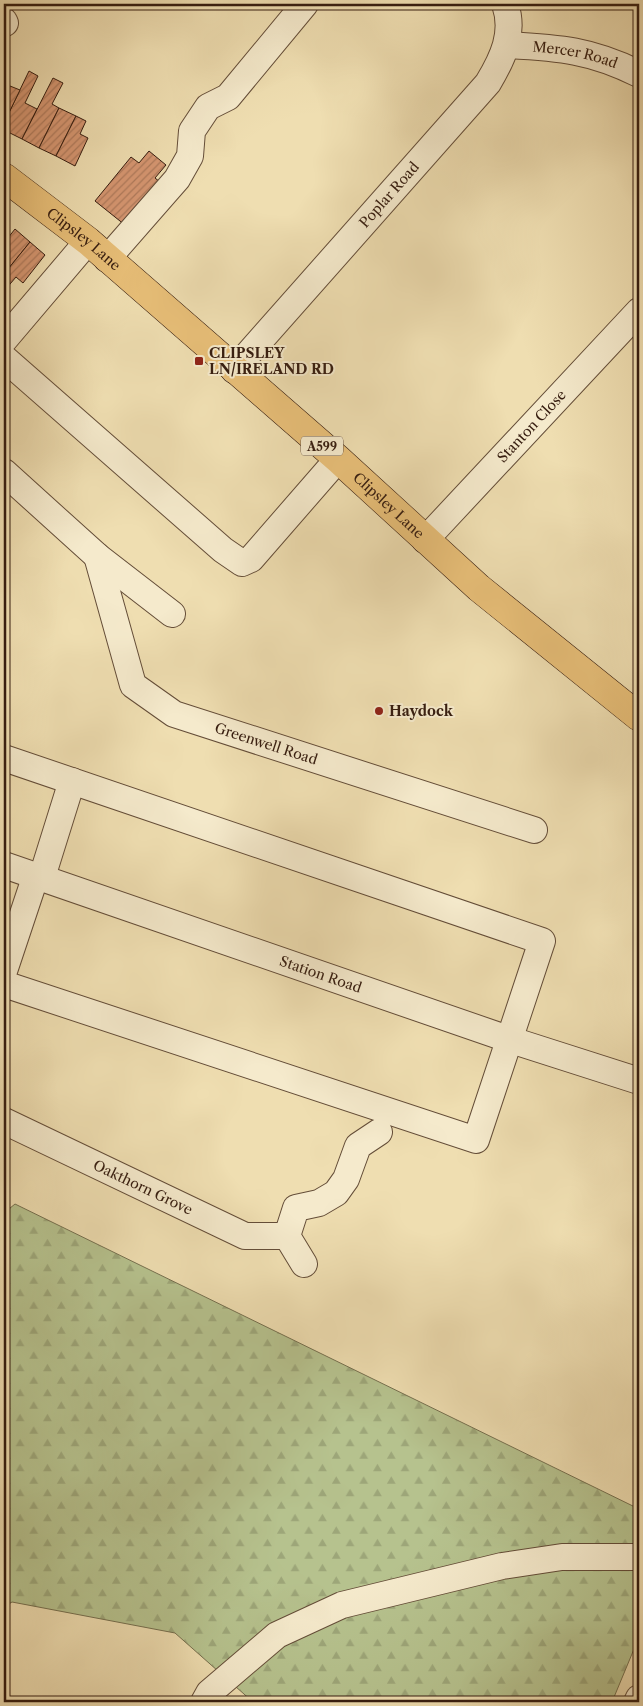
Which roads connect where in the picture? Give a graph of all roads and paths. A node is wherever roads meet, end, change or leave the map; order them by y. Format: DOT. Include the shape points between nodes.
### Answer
graph roads {
  1 [pos="305,4"];
  2 [pos="506,4"];
  3 [pos="507,45"];
  4 [pos="639,74"];
  5 [pos="4,177"];
  6 [pos="97,250"];
  7 [pos="639,311"];
  8 [pos="4,340"];
  9 [pos="4,358"];
  10 [pos="234,370"];
  11 [pos="338,459"];
  12 [pos="4,472"];
  13 [pos="425,540"];
  14 [pos="97,556"];
  15 [pos="172,614"];
  16 [pos="639,717"];
  17 [pos="4,758"];
  18 [pos="72,781"];
  19 [pos="534,830"];
  20 [pos="4,865"];
  21 [pos="39,876"];
  22 [pos="4,970"];
  23 [pos="4,984"];
  24 [pos="511,1040"];
  25 [pos="639,1081"];
  26 [pos="4,1122"];
  27 [pos="379,1132"];
  28 [pos="287,1236"];
  29 [pos="304,1264"];
  30 [pos="639,1557"];
  31 [pos="639,1698"];
  32 [pos="204,1702"];
  33 [pos="638,1702"];
  1 -- 6 [label="street" via="228,97 208,107 192,131 190,156 177,179"];
  2 -- 3 [label="street, Poplar Road" via="510,27"];
  3 -- 4 [label="street, Mercer Road" via="584,52 612,60"];
  3 -- 10 [label="street, Poplar Road" via="488,83"];
  5 -- 6 [label="main road, Clipsley Lane / A599"];
  6 -- 8 [label="street"];
  6 -- 10 [label="main road, Clipsley Lane / A599"];
  7 -- 13 [label="street, Stanton Close"];
  9 -- 11 [label="street" via="223,550 242,563 252,559"];
  10 -- 11 [label="main road, Clipsley Lane / A599"];
  11 -- 13 [label="main road, Clipsley Lane / A599"];
  12 -- 14 [label="street"];
  13 -- 16 [label="main road, Clipsley Lane / A599"];
  14 -- 15 [label="street"];
  14 -- 19 [label="street, Greenwell Road" via="133,686 174,714"];
  17 -- 18 [label="street"];
  18 -- 21 [label="street"];
  18 -- 24 [label="street" via="542,941"];
  20 -- 21 [label="street, Station Road"];
  21 -- 22 [label="street"];
  21 -- 24 [label="street, Station Road"];
  23 -- 24 [label="street" via="476,1140"];
  24 -- 25 [label="street, Station Road"];
  26 -- 28 [label="street, Oakthorn Grove" via="245,1236"];
  27 -- 28 [label="street" via="358,1146 346,1179 336,1193 318,1203 296,1208"];
  28 -- 29 [label="street"];
  30 -- 32 [label="street" via="562,1557 510,1565 342,1605 277,1635 209,1693"];
  31 -- 33 [label="street"];
}
